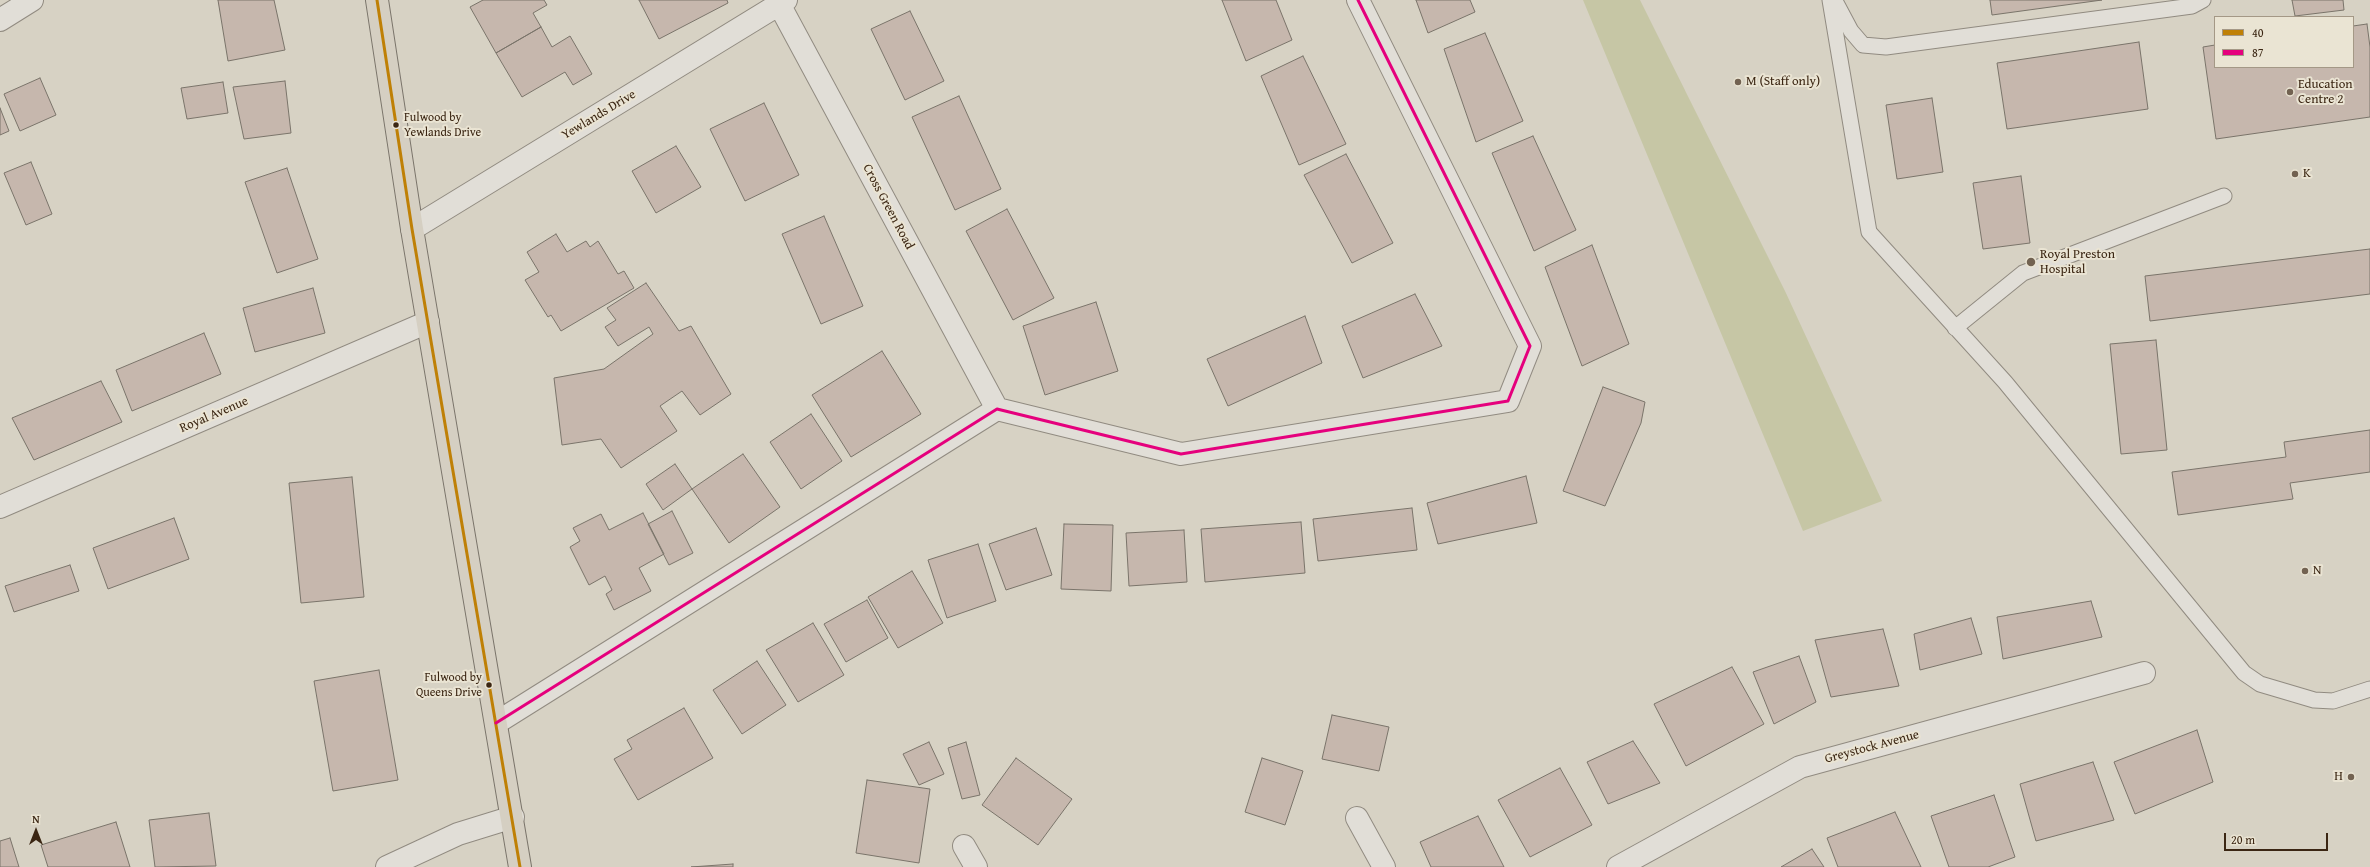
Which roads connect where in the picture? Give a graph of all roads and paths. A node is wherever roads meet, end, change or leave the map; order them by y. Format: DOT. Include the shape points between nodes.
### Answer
graph roads {
  1 [pos="32,0"];
  2 [pos="377,0"];
  3 [pos="1358,0"];
  4 [pos="1830,0"];
  5 [pos="1835,0"];
  6 [pos="2203,0"];
  7 [pos="783,2"];
  8 [pos="0,20"];
  9 [pos="2224,196"];
  10 [pos="412,229"];
  11 [pos="428,322"];
  12 [pos="1955,328"];
  13 [pos="997,409"];
  14 [pos="0,507"];
  15 [pos="2144,673"];
  16 [pos="2370,689"];
  17 [pos="496,723"];
  18 [pos="513,817"];
  19 [pos="1357,818"];
  20 [pos="964,846"];
  21 [pos="387,867"];
  22 [pos="520,867"];
  23 [pos="976,867"];
  24 [pos="1384,867"];
  25 [pos="1618,867"];
  1 -- 8 [label="street"];
  2 -- 10 [label="highway"];
  3 -- 13 [label="street" via="1530,346 1508,401 1181,454"];
  4 -- 12 [label="lane" via="1869,232"];
  5 -- 6 [label="lane" via="1851,31 1863,45 1886,47 2192,6"];
  7 -- 10 [label="street, Yewlands Drive"];
  7 -- 13 [label="street, Cross Green Road"];
  9 -- 12 [label="lane" via="2023,273"];
  10 -- 11 [label="highway"];
  11 -- 14 [label="street, Royal Avenue"];
  11 -- 17 [label="highway"];
  12 -- 16 [label="lane" via="2005,382 2244,673 2260,684 2314,700 2333,701"];
  13 -- 17 [label="street"];
  15 -- 25 [label="street, Greystock Avenue" via="1800,767"];
  17 -- 18 [label="highway"];
  18 -- 21 [label="street" via="458,834"];
  18 -- 22 [label="highway"];
  19 -- 24 [label="street"];
  20 -- 23 [label="street"];
}
